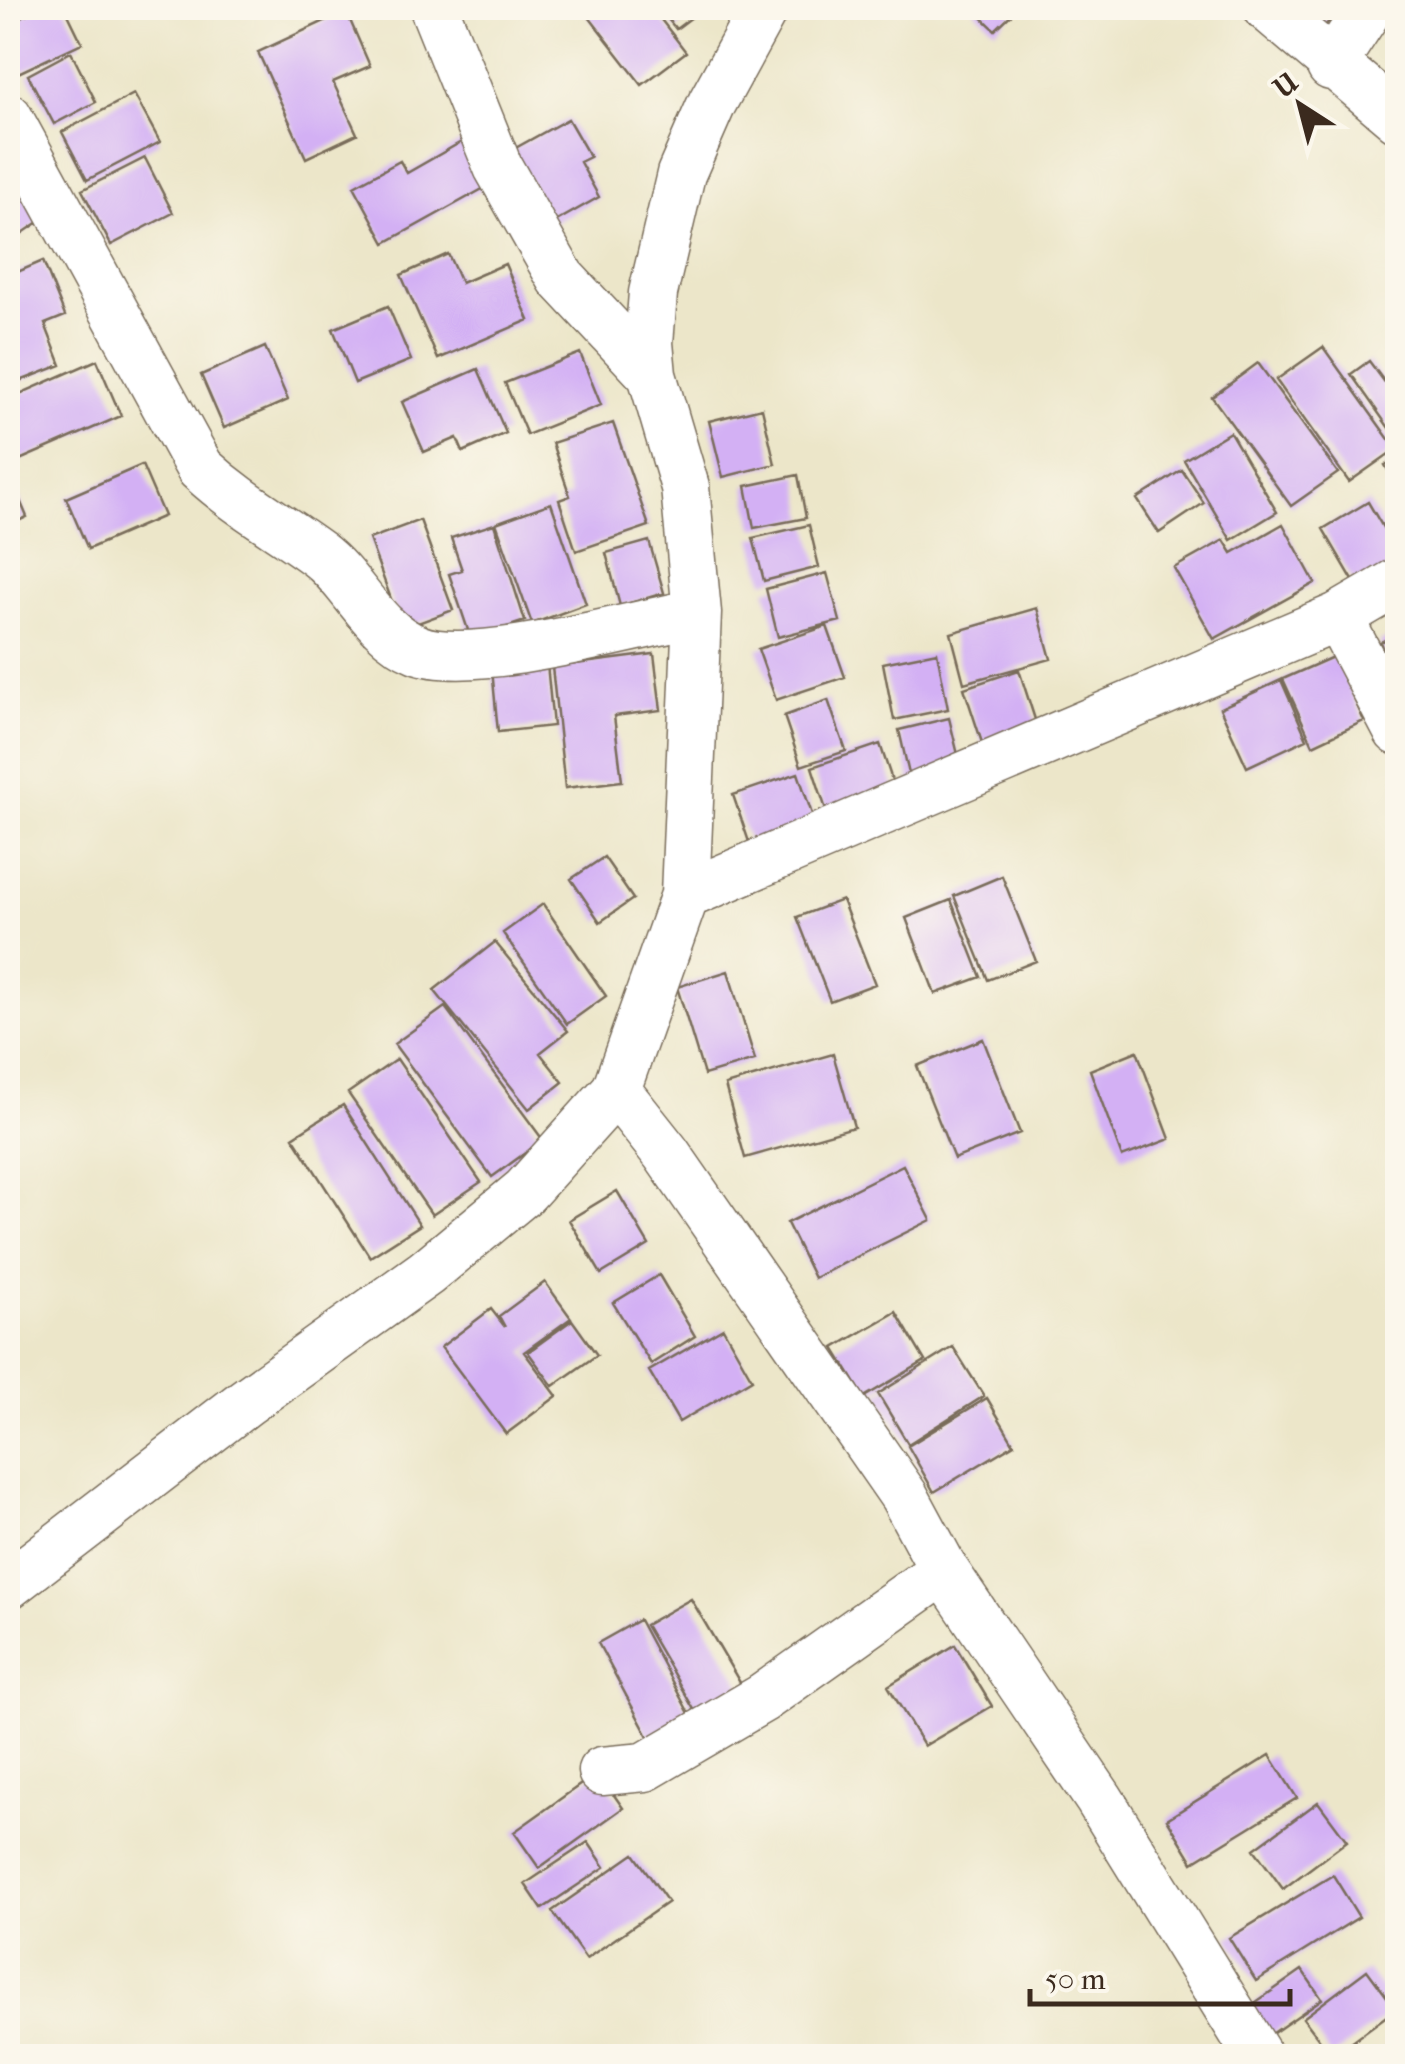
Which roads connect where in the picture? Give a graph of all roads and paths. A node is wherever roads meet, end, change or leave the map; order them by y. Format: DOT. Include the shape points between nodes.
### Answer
graph roads {
  1 [pos="434,8"];
  2 [pos="764,8"];
  3 [pos="1268,8"];
  4 [pos="1369,8"];
  5 [pos="1330,66"];
  6 [pos="8,117"];
  7 [pos="1398,118"];
  8 [pos="652,375"];
  9 [pos="1398,582"];
  10 [pos="697,613"];
  11 [pos="1338,617"];
  12 [pos="1398,732"];
  13 [pos="685,896"];
  14 [pos="616,1090"];
  15 [pos="944,1570"];
  16 [pos="8,1586"];
  17 [pos="602,1770"];
  18 [pos="1258,2056"];
  1 -- 8 [label="street" via="498,168 561,278"];
  2 -- 8 [label="street" via="681,174 653,293"];
  3 -- 5 [label="street"];
  4 -- 5 [label="street"];
  5 -- 7 [label="street"];
  6 -- 10 [label="street" via="200,468 241,506 321,556 365,610 417,649 471,656"];
  8 -- 10 [label="street" via="684,487"];
  9 -- 11 [label="street"];
  10 -- 13 [label="street"];
  11 -- 12 [label="street"];
  11 -- 13 [label="street"];
  13 -- 14 [label="street"];
  14 -- 15 [label="street" via="904,1496"];
  14 -- 16 [label="street" via="524,1192 426,1273"];
  15 -- 17 [label="street" via="764,1698 645,1767"];
  15 -- 18 [label="street" via="1099,1799"];
}
